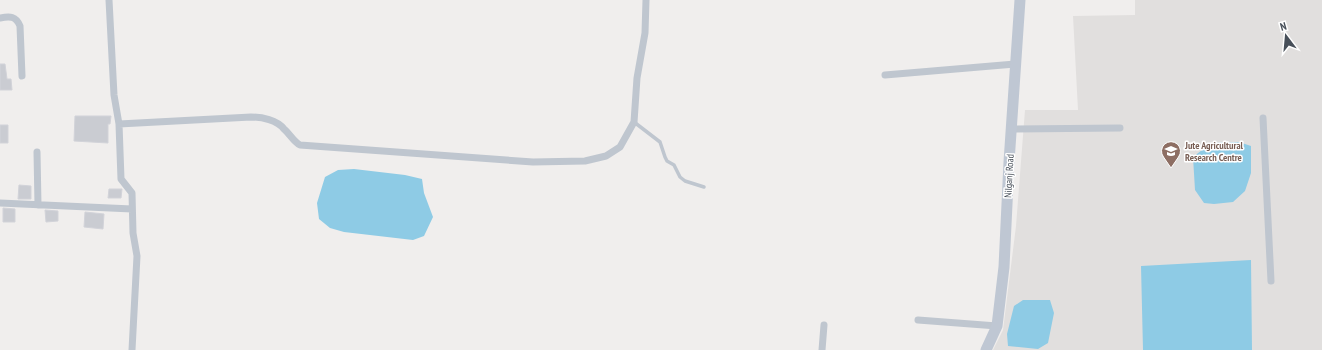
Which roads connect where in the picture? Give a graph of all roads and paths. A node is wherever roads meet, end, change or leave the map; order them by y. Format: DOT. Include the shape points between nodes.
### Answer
graph roads {
  1 [pos="109,0"];
  2 [pos="646,0"];
  3 [pos="1020,0"];
  4 [pos="0,18"];
  5 [pos="1015,64"];
  6 [pos="886,75"];
  7 [pos="22,76"];
  8 [pos="1263,118"];
  9 [pos="634,122"];
  10 [pos="119,124"];
  11 [pos="1120,128"];
  12 [pos="1011,129"];
  13 [pos="37,152"];
  14 [pos="704,187"];
  15 [pos="0,203"];
  16 [pos="38,205"];
  17 [pos="132,209"];
  18 [pos="1271,280"];
  19 [pos="918,320"];
  20 [pos="824,325"];
  21 [pos="996,326"];
  22 [pos="132,350"];
  23 [pos="822,350"];
  24 [pos="986,350"];
  1 -- 10 [label="street" via="114,95"];
  2 -- 9 [label="street" via="645,33 637,78"];
  3 -- 5 [label="street, Nilganj Road"];
  4 -- 7 [label="street" via="10,16 15,18 20,26"];
  5 -- 6 [label="street"];
  5 -- 12 [label="street, Nilganj Road"];
  8 -- 18 [label="street"];
  9 -- 10 [label="street" via="620,147 606,156 585,161 533,162 300,145 279,124 256,117"];
  9 -- 14 [label="lane" via="660,142 666,159 674,165 680,177"];
  10 -- 17 [label="street" via="121,179 132,192"];
  11 -- 12 [label="street"];
  12 -- 21 [label="street, Nilganj Road" via="1004,267"];
  13 -- 16 [label="street"];
  15 -- 16 [label="street"];
  16 -- 17 [label="street"];
  17 -- 22 [label="street" via="137,256"];
  19 -- 21 [label="street"];
  20 -- 23 [label="street"];
  21 -- 24 [label="street, Nilganj Road"];
}
